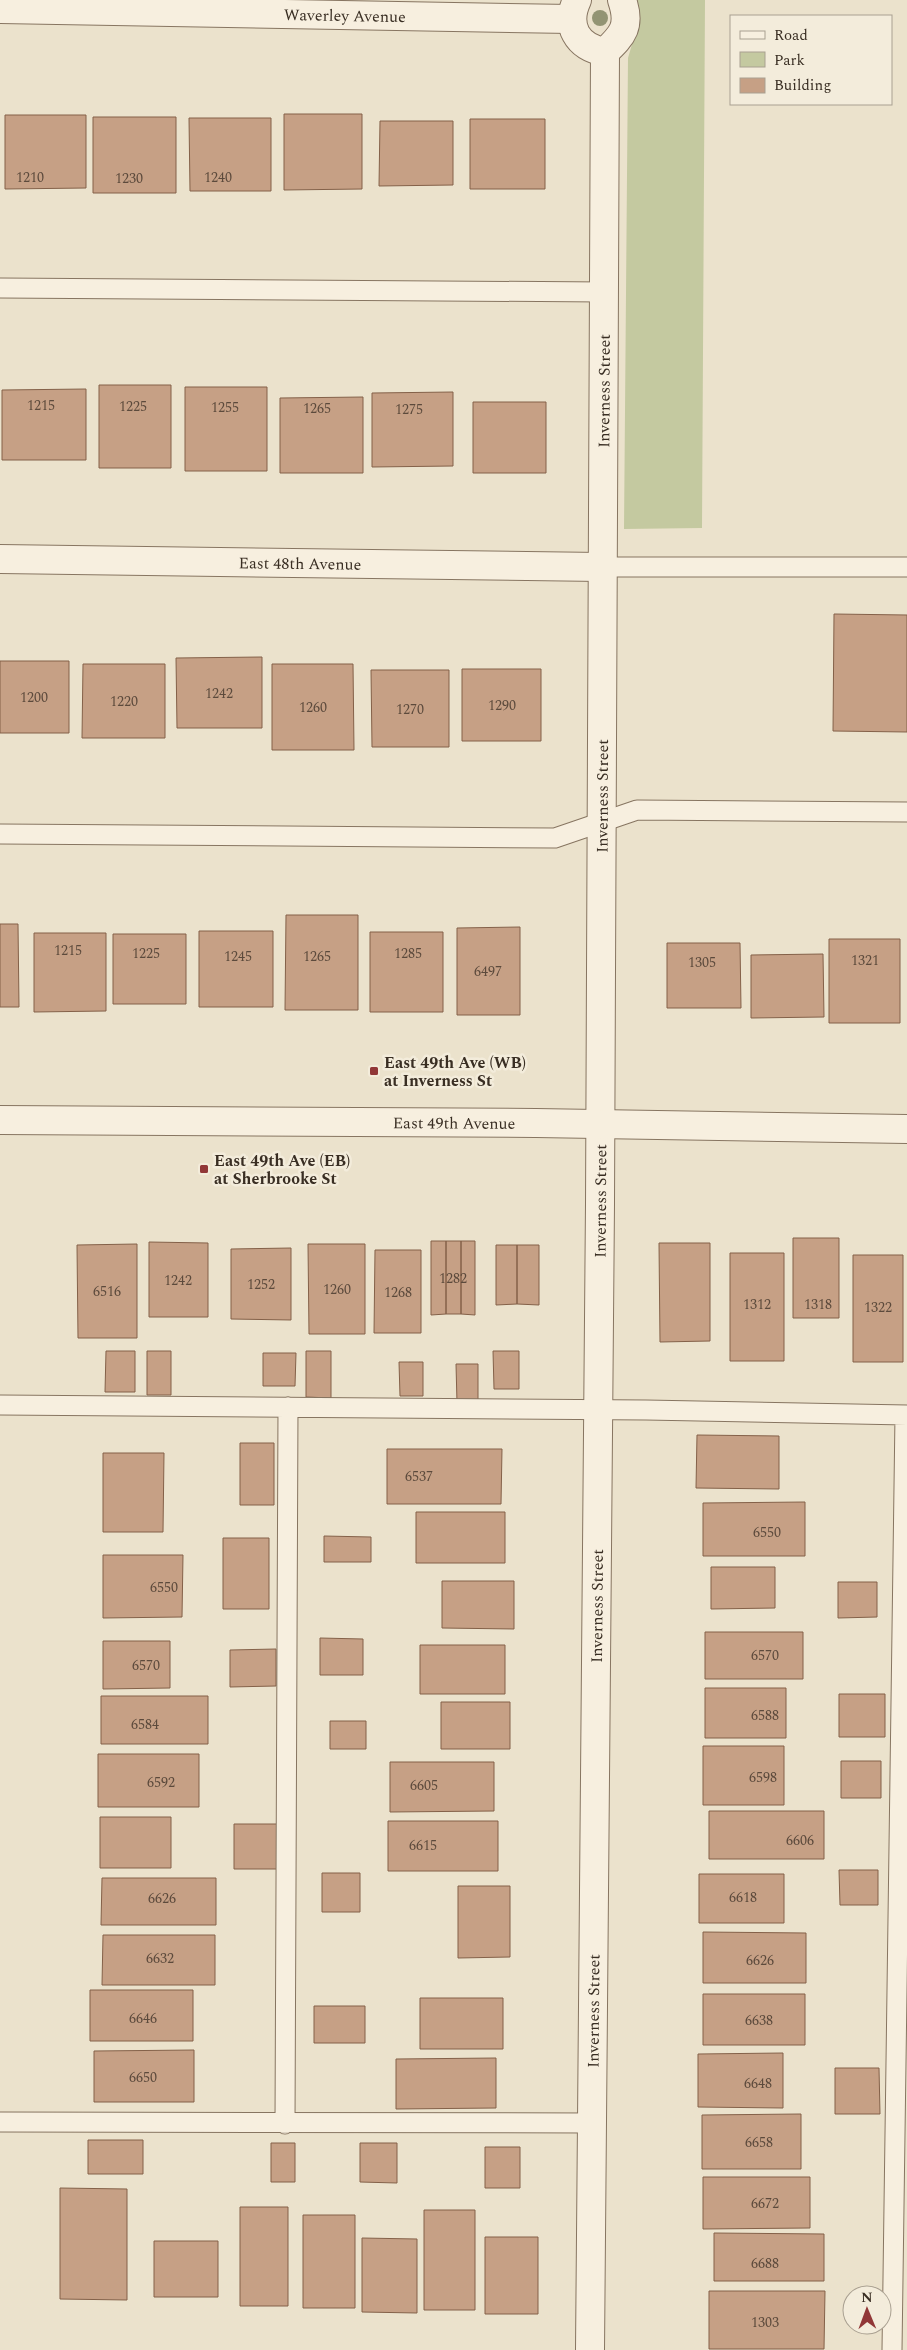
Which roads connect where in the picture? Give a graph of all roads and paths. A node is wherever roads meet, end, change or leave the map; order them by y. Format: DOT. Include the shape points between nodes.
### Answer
graph roads {
  1 [pos="622,0"];
  2 [pos="0,9"];
  3 [pos="574,9"];
  4 [pos="605,52"];
  5 [pos="0,288"];
  6 [pos="604,292"];
  7 [pos="0,560"];
  8 [pos="601,567"];
  9 [pos="907,567"];
  10 [pos="907,812"];
  11 [pos="601,823"];
  12 [pos="0,834"];
  13 [pos="0,1120"];
  14 [pos="600,1124"];
  15 [pos="907,1129"];
  16 [pos="0,1405"];
  17 [pos="288,1407"];
  18 [pos="597,1409"];
  19 [pos="906,1415"];
  20 [pos="0,2122"];
  21 [pos="591,2123"];
  22 [pos="285,2124"];
  23 [pos="590,2350"];
  24 [pos="892,2350"];
  1 -- 4 [label="street" via="626,12 622,35"];
  2 -- 3 [label="street, Waverley Avenue"];
  3 -- 4 [label="street" via="579,39 586,46"];
  4 -- 6 [label="street, Inverness Street"];
  5 -- 6 [label="lane"];
  6 -- 8 [label="street, Inverness Street"];
  7 -- 8 [label="street, East 48th Avenue"];
  8 -- 9 [label="lane"];
  8 -- 11 [label="street, Inverness Street"];
  10 -- 11 [label="lane" via="637,810"];
  11 -- 12 [label="lane" via="555,838"];
  11 -- 14 [label="street, Inverness Street"];
  13 -- 14 [label="street, East 49th Avenue"];
  14 -- 15 [label="street, East 49th Avenue"];
  14 -- 18 [label="street, Inverness Street"];
  16 -- 17 [label="lane"];
  17 -- 18 [label="lane"];
  17 -- 22 [label="lane"];
  18 -- 19 [label="lane"];
  18 -- 21 [label="street, Inverness Street"];
  19 -- 24 [label="lane"];
  20 -- 22 [label="lane"];
  21 -- 22 [label="lane"];
  21 -- 23 [label="street, Inverness Street"];
}
